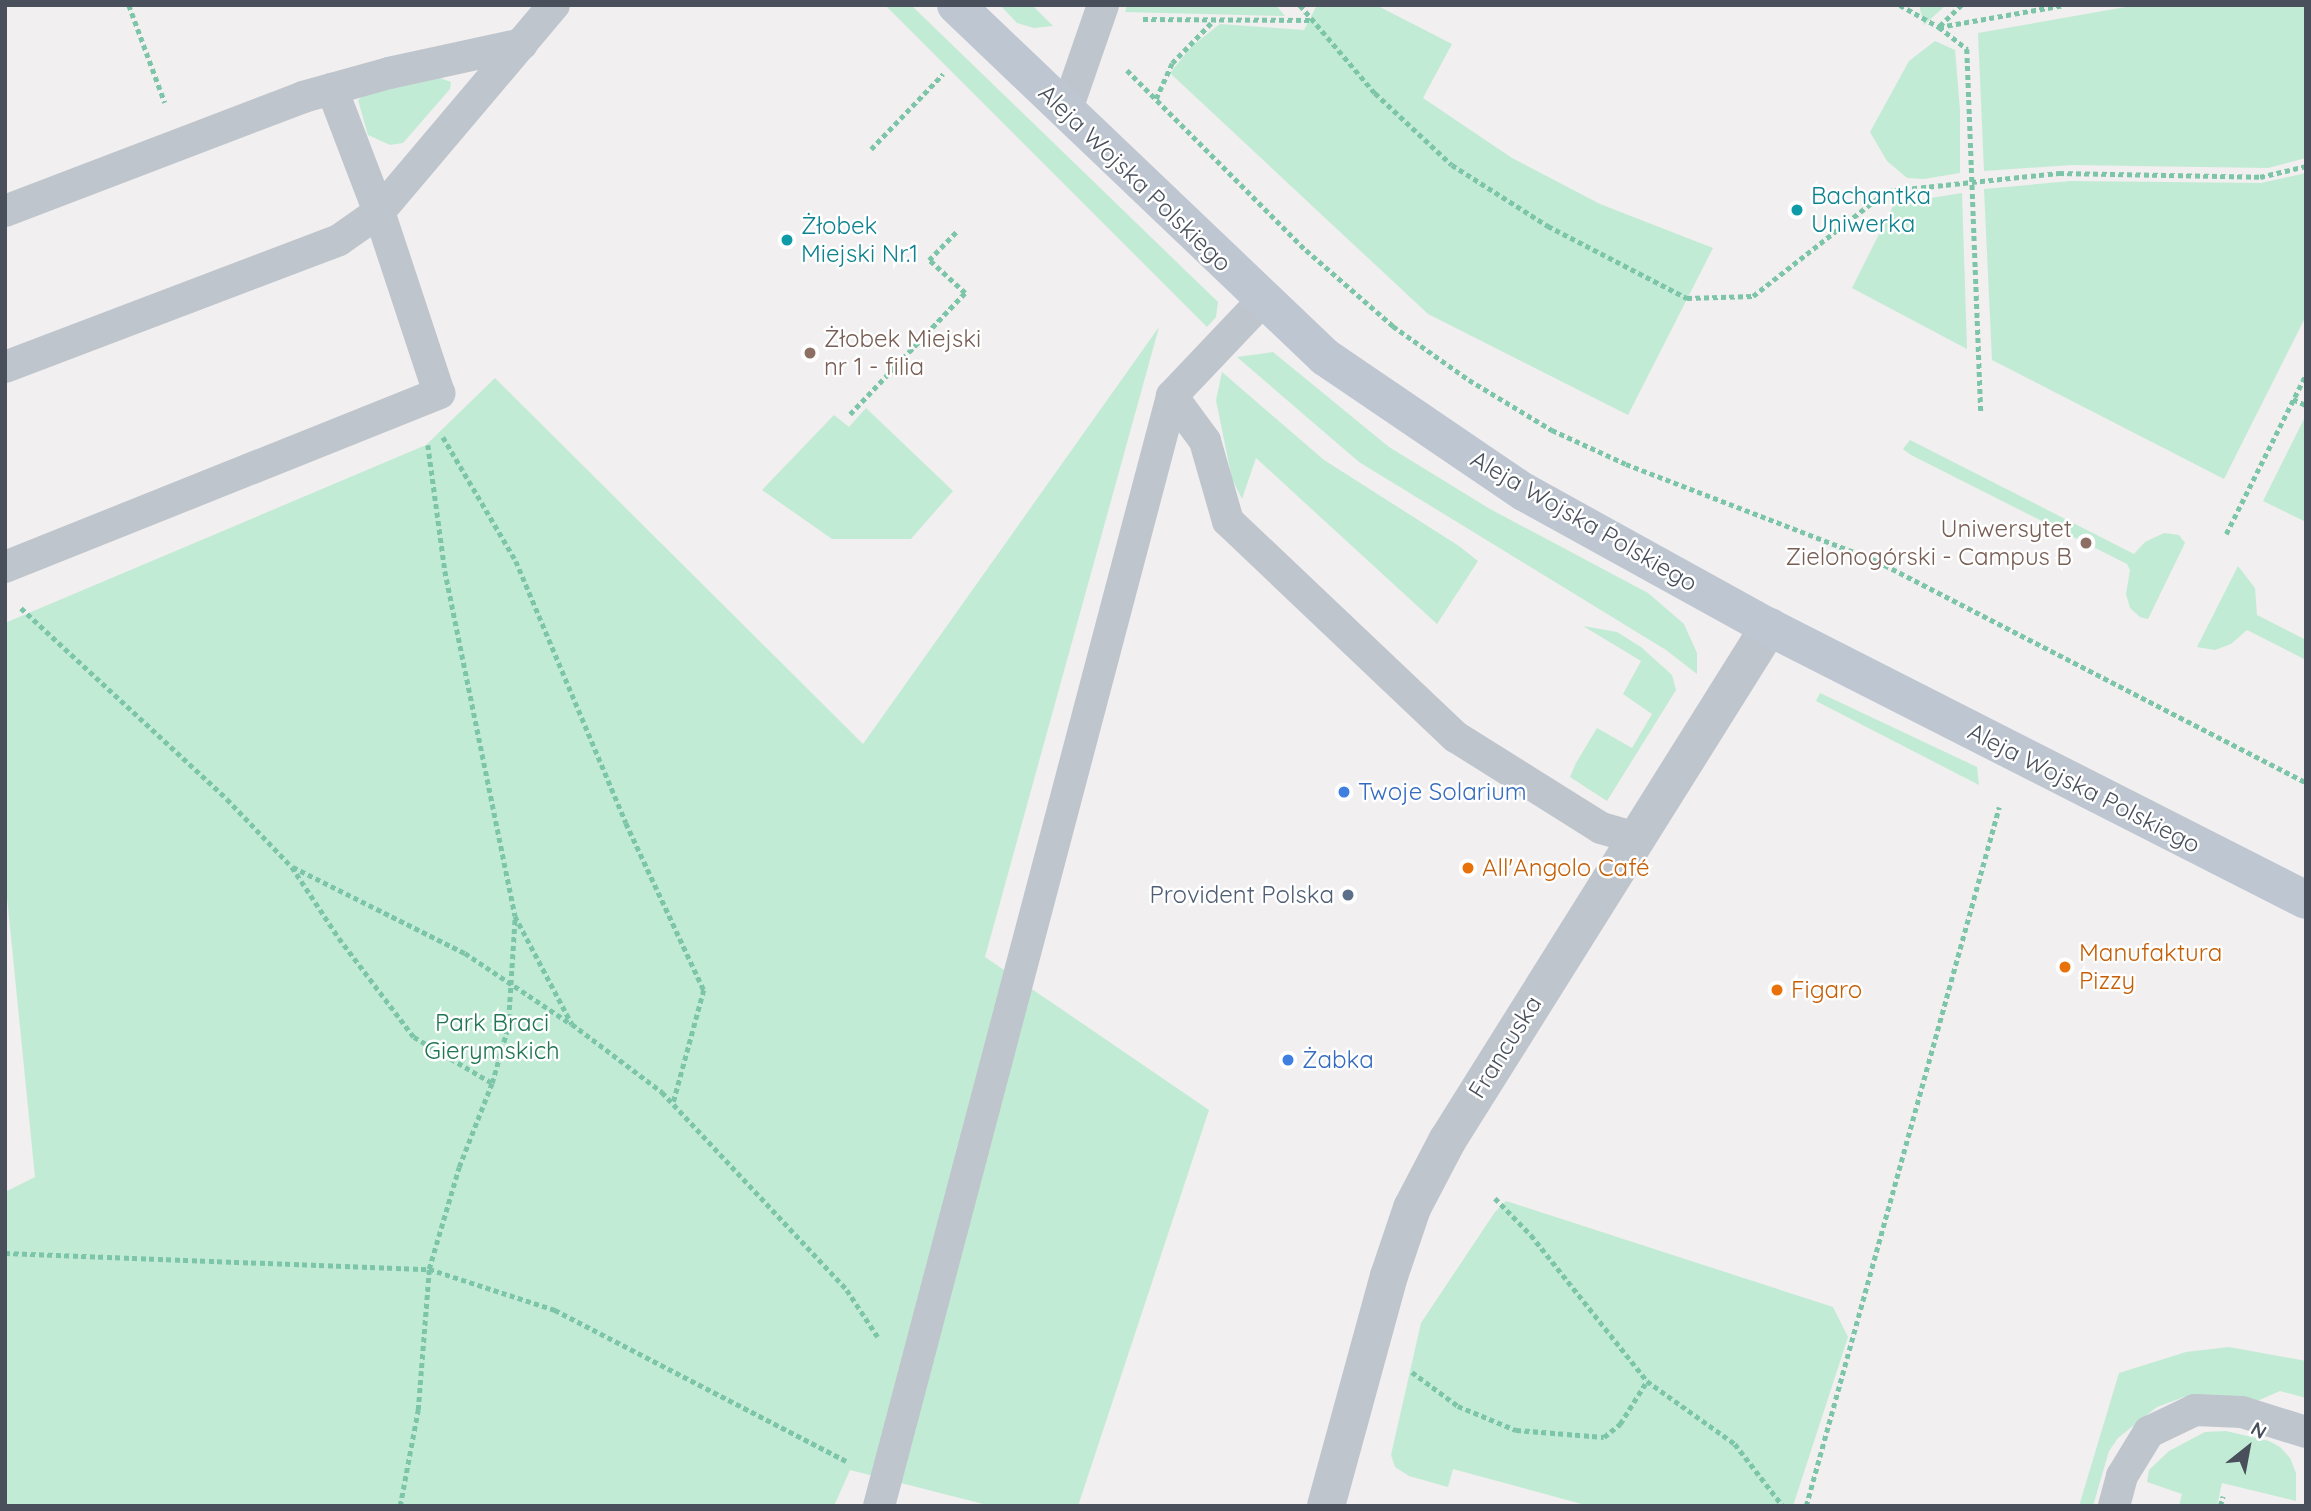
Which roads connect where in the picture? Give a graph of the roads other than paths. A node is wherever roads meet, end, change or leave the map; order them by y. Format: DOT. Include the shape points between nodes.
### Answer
graph roads {
  1 [pos="554,5"];
  2 [pos="956,5"];
  3 [pos="1103,5"];
  4 [pos="522,44"];
  5 [pos="332,89"];
  6 [pos="1066,112"];
  7 [pos="5,211"];
  8 [pos="379,212"];
  9 [pos="1262,301"];
  10 [pos="5,367"];
  11 [pos="1172,396"];
  12 [pos="5,567"];
  13 [pos="1769,627"];
  14 [pos="1636,838"];
  15 [pos="2306,900"];
  16 [pos="2306,1432"];
  17 [pos="882,1494"];
  18 [pos="1332,1504"];
  19 [pos="2114,1506"];
  1 -- 4 [label="lane"];
  2 -- 6 [label="main road, Aleja Wojska Polskiego"];
  3 -- 6 [label="lane"];
  4 -- 5 [label="lane"];
  4 -- 8 [label="lane"];
  5 -- 7 [label="lane"];
  5 -- 8 [label="lane"];
  6 -- 9 [label="main road, Aleja Wojska Polskiego"];
  8 -- 10 [label="lane" via="339,240"];
  8 -- 12 [label="lane" via="439,393"];
  9 -- 11 [label="lane"];
  9 -- 13 [label="main road, Aleja Wojska Polskiego" via="1325,358 1524,492"];
  11 -- 14 [label="lane" via="1205,441 1228,521 1456,737 1601,828"];
  11 -- 17 [label="lane"];
  13 -- 14 [label="street, Francuska"];
  13 -- 15 [label="main road, Aleja Wojska Polskiego"];
  14 -- 18 [label="street, Francuska" via="1447,1141 1412,1208 1389,1276"];
  16 -- 19 [label="lane" via="2242,1412 2195,1410 2149,1432 2122,1476"];
}
